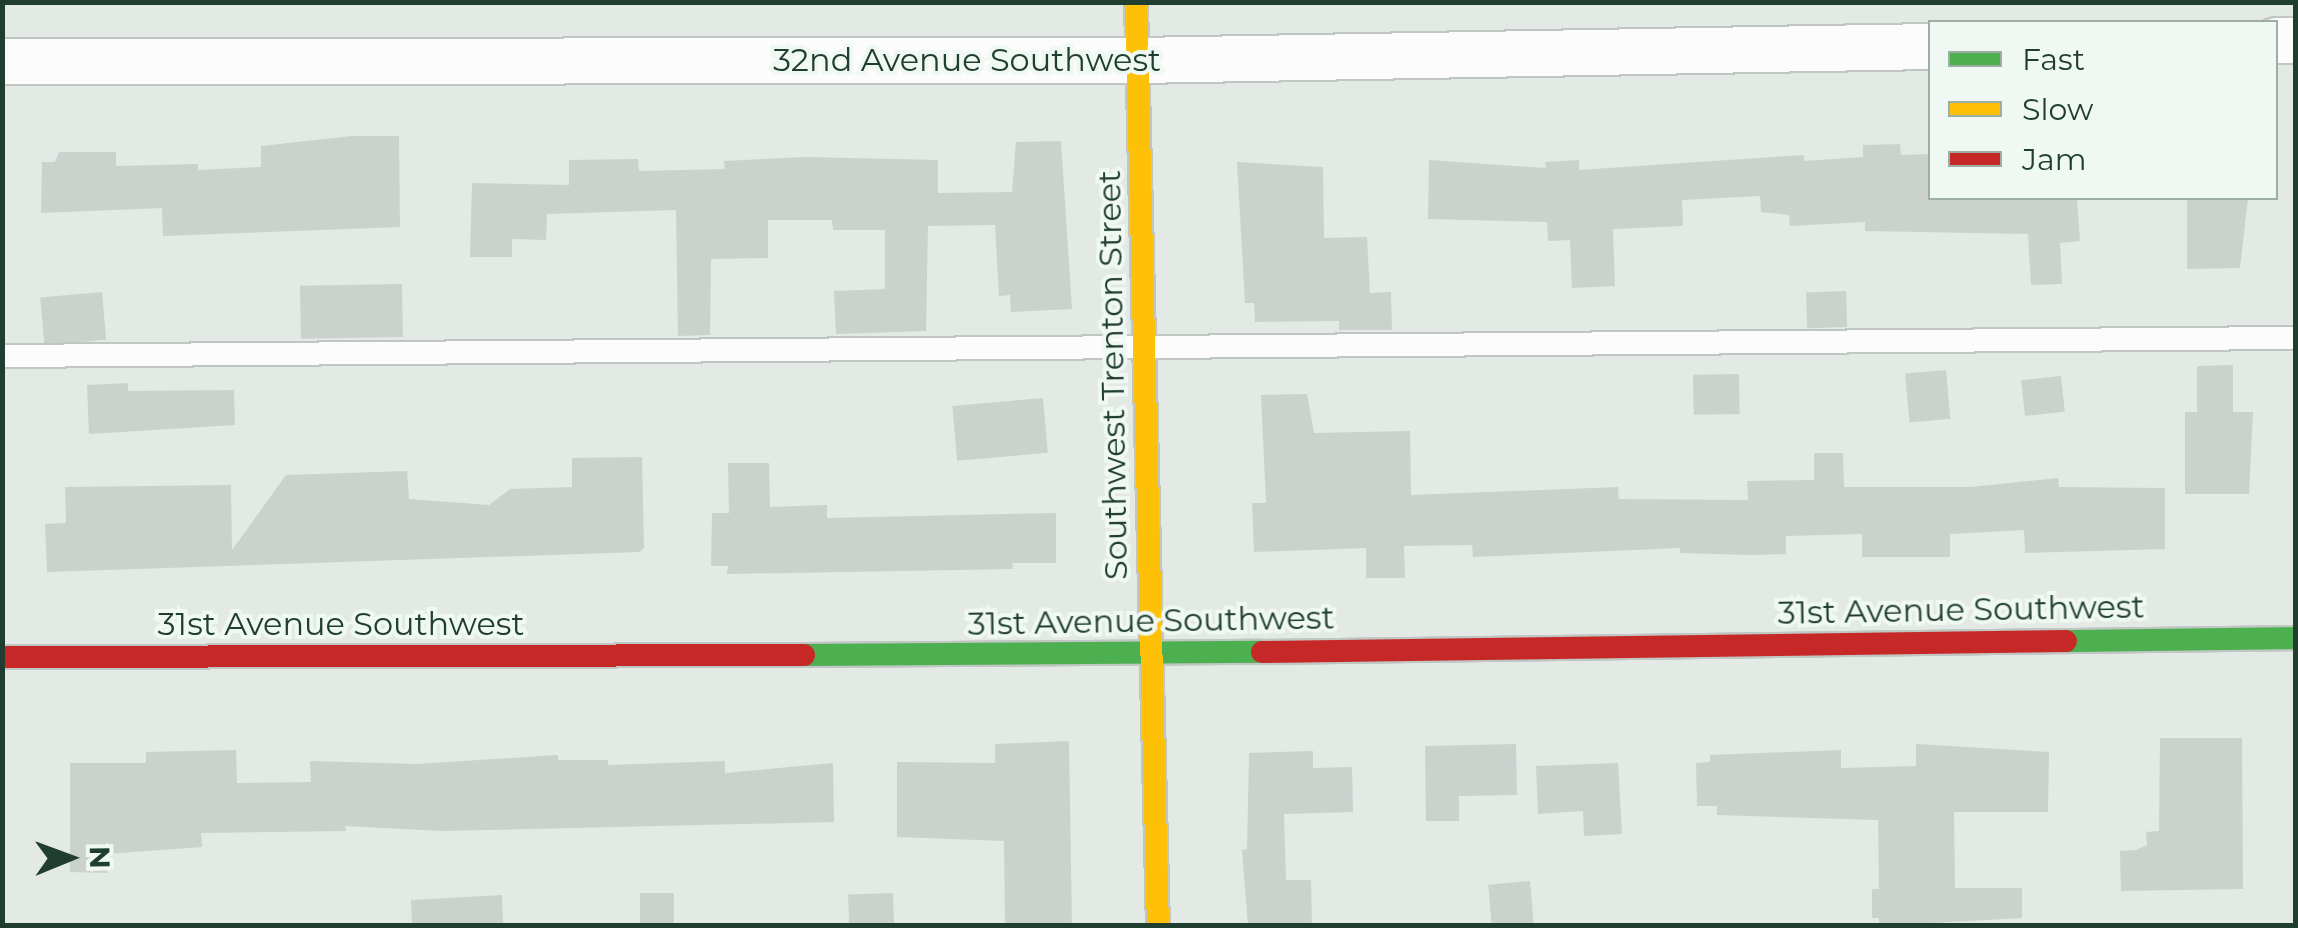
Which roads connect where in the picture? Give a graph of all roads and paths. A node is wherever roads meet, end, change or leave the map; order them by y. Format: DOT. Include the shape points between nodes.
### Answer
graph roads {
  1 [pos="1136,2"];
  2 [pos="1928,46"];
  3 [pos="1137,60"];
  4 [pos="2,61"];
  5 [pos="2296,338"];
  6 [pos="1146,352"];
  7 [pos="2,356"];
  8 [pos="2296,638"];
  9 [pos="1152,654"];
  10 [pos="4,658"];
  11 [pos="1158,926"];
  1 -- 3 [label="street, Southwest Trenton Street"];
  2 -- 3 [label="street, 32nd Avenue Southwest"];
  3 -- 4 [label="street, 32nd Avenue Southwest"];
  3 -- 6 [label="street, Southwest Trenton Street"];
  5 -- 6 [label="lane"];
  6 -- 7 [label="lane"];
  6 -- 9 [label="street, Southwest Trenton Street"];
  8 -- 9 [label="street, 31st Avenue Southwest"];
  9 -- 10 [label="street, 31st Avenue Southwest"];
  9 -- 11 [label="street, Southwest Trenton Street"];
}
